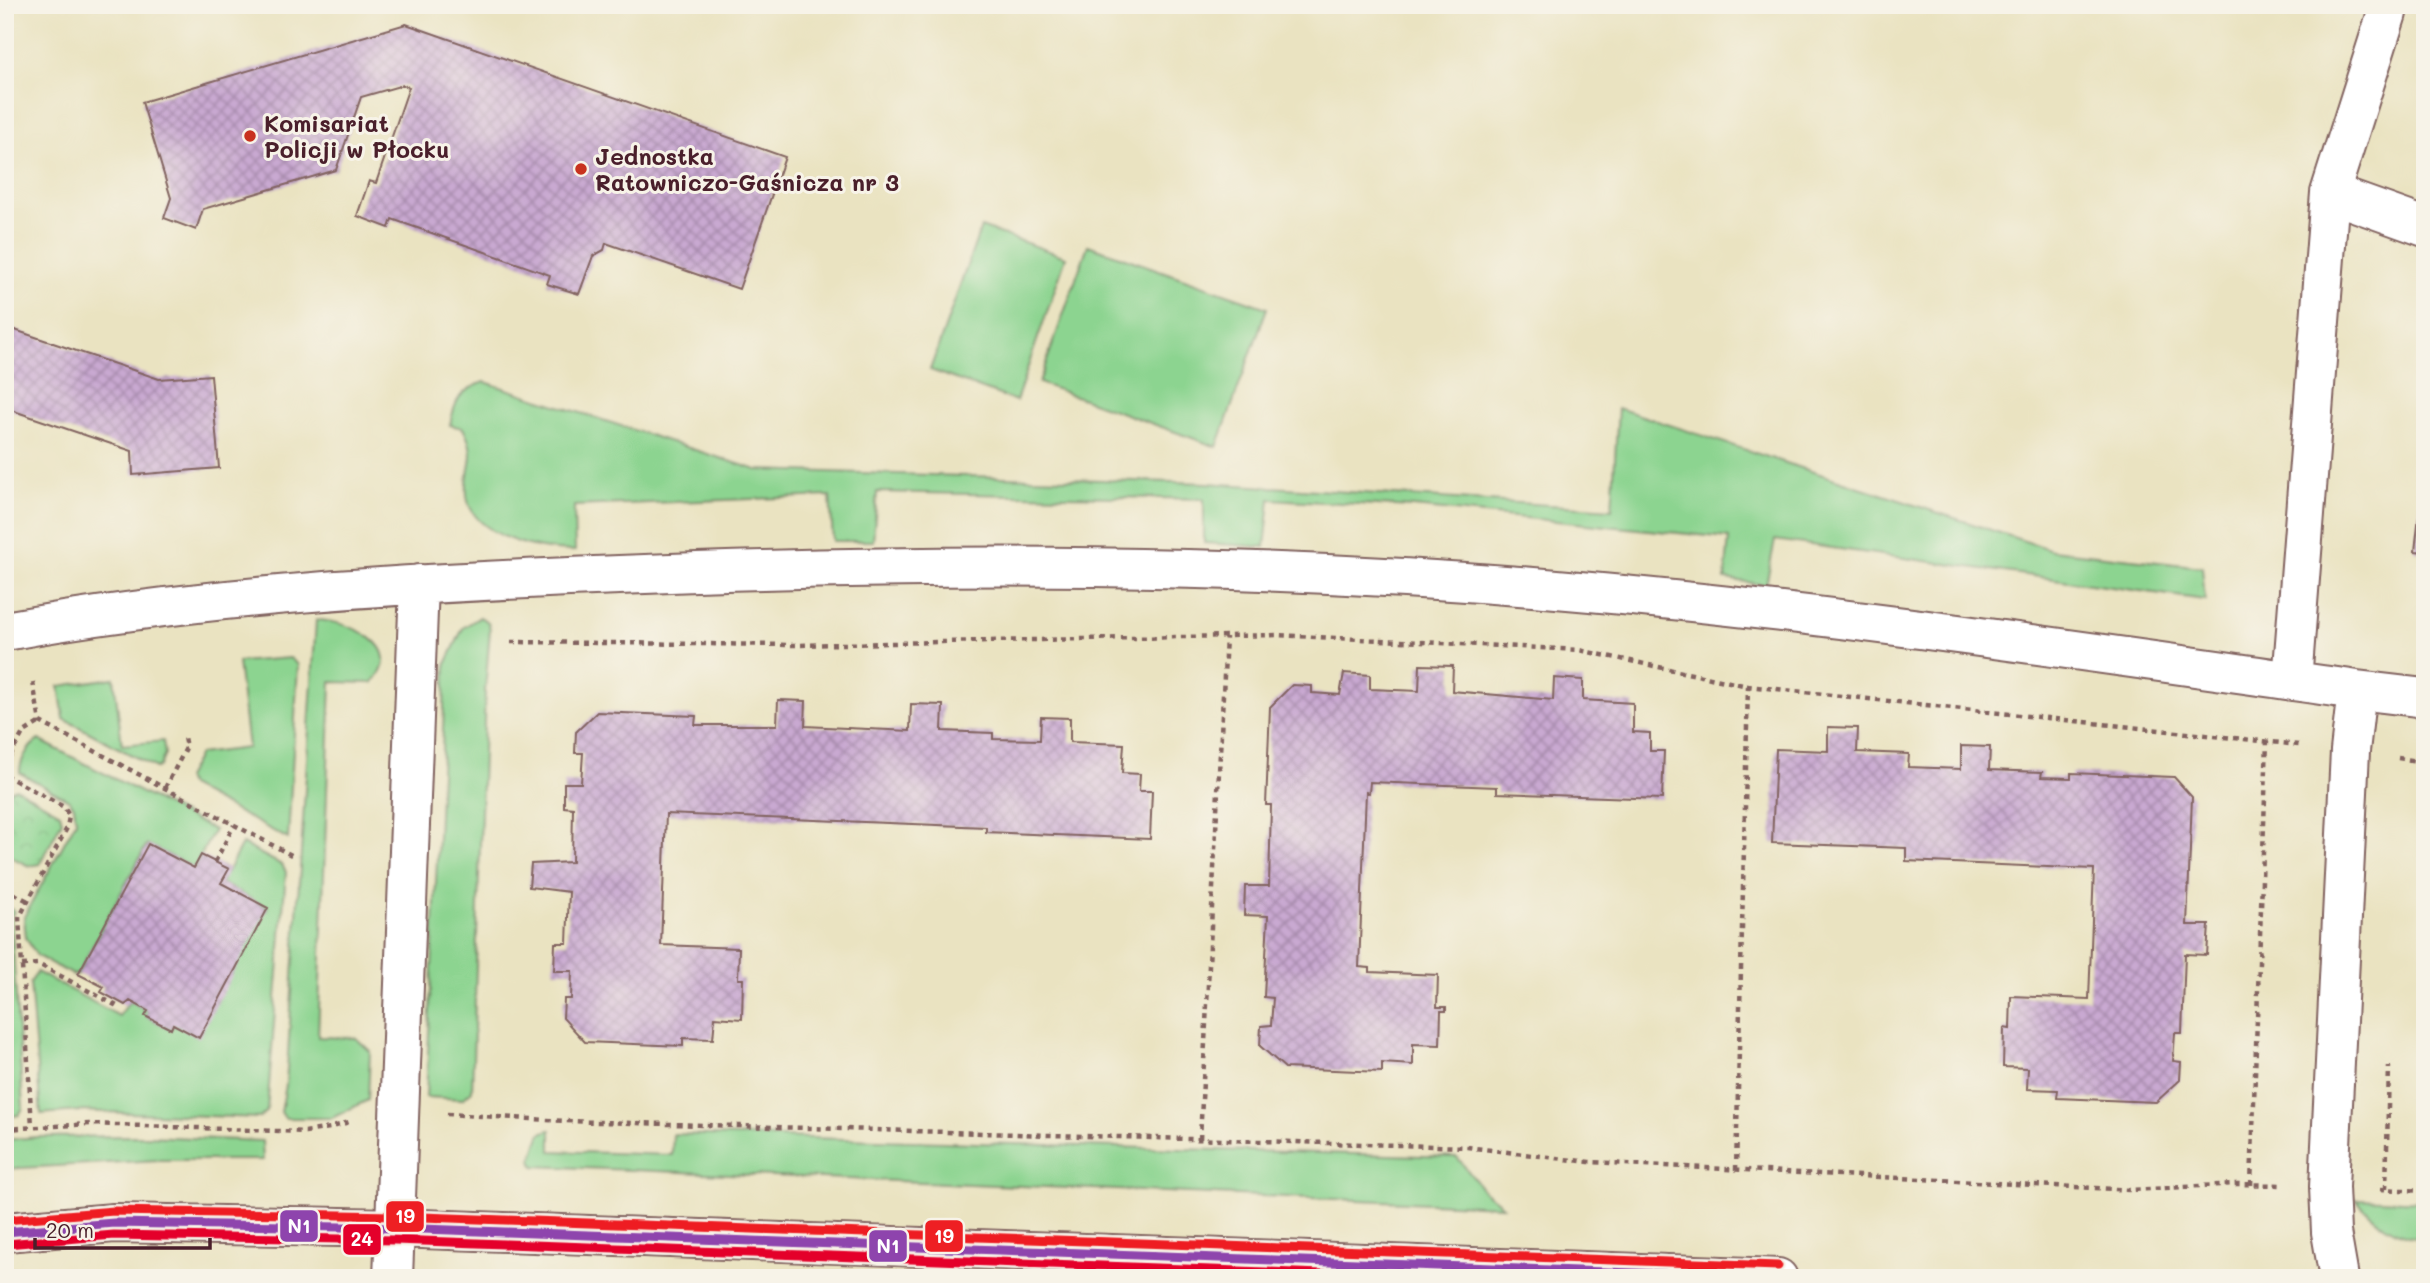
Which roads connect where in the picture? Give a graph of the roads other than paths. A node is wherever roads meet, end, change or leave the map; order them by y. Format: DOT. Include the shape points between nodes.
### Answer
graph roads {
  1 [pos="2388,13"];
  2 [pos="2330,194"];
  3 [pos="2425,227"];
  4 [pos="419,584"];
  5 [pos="5,631"];
  6 [pos="2292,681"];
  7 [pos="2357,690"];
  8 [pos="2425,698"];
  9 [pos="395,1228"];
  10 [pos="5,1232"];
  11 [pos="393,1278"];
  12 [pos="1778,1278"];
  13 [pos="2339,1278"];
  1 -- 2 [label="street"];
  2 -- 3 [label="street"];
  2 -- 6 [label="street"];
  4 -- 5 [label="street" via="187,603"];
  4 -- 6 [label="street" via="856,567 1172,567 1289,572 1685,601"];
  4 -- 9 [label="street"];
  6 -- 7 [label="street"];
  7 -- 8 [label="street"];
  7 -- 13 [label="street" via="2350,751 2329,1186"];
  9 -- 10 [label="street" via="114,1223"];
  9 -- 11 [label="street"];
  9 -- 12 [label="street"];
}
